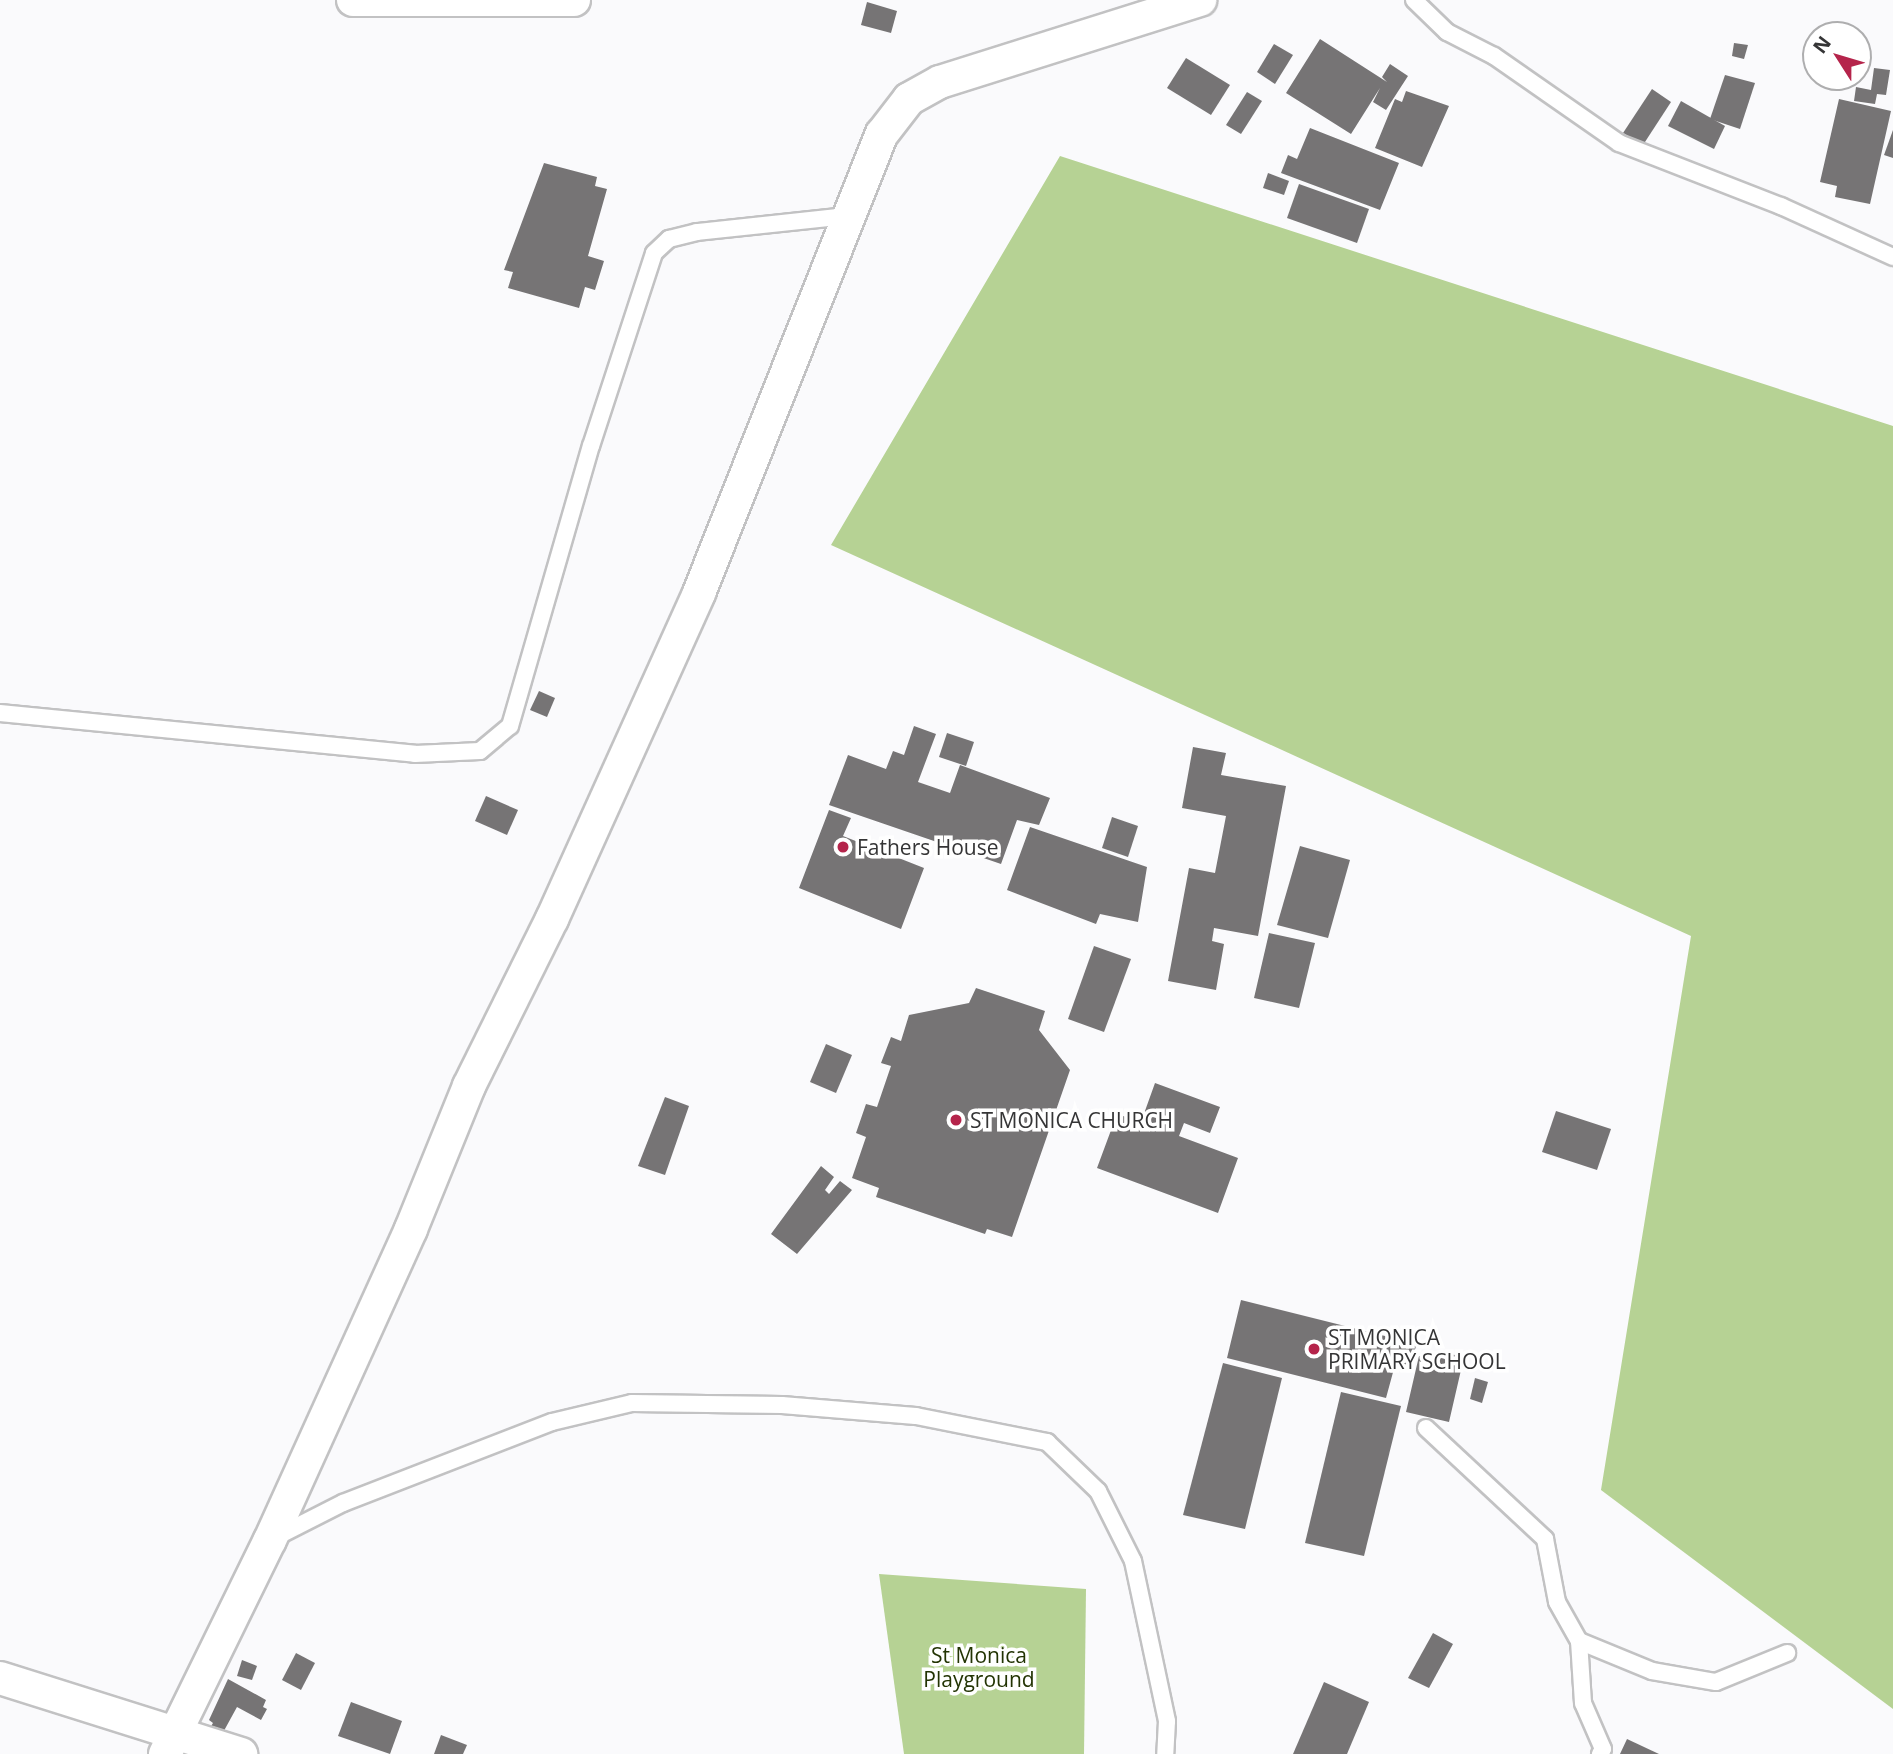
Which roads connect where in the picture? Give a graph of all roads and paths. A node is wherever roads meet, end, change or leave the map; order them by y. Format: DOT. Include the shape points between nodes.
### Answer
graph roads {
  1 [pos="353,0"];
  2 [pos="574,0"];
  3 [pos="1200,0"];
  4 [pos="1414,0"];
  5 [pos="846,216"];
  6 [pos="1893,257"];
  7 [pos="0,713"];
  8 [pos="1426,1427"];
  9 [pos="270,1540"];
  10 [pos="1579,1641"];
  11 [pos="1787,1653"];
  12 [pos="0,1678"];
  13 [pos="171,1743"];
  14 [pos="241,1754"];
  15 [pos="1165,1754"];
  16 [pos="1600,1754"];
  1 -- 2 [label="street"];
  3 -- 5 [label="street" via="989,65 909,99 882,134"];
  4 -- 6 [label="lane" via="1447,32 1494,56 1619,143 1781,206"];
  5 -- 7 [label="lane" via="697,232 669,239 654,253 591,446 509,726 480,751 415,754"];
  5 -- 9 [label="street" via="699,593 552,919 469,1086 411,1229"];
  8 -- 10 [label="lane" via="1545,1539 1557,1602"];
  9 -- 13 [label="street"];
  9 -- 15 [label="lane" via="343,1503 552,1422 632,1403 782,1405 916,1416 1047,1442 1098,1490 1133,1561 1167,1721"];
  10 -- 11 [label="lane" via="1652,1671 1717,1682"];
  10 -- 16 [label="lane" via="1583,1703 1603,1749"];
  12 -- 13 [label="street"];
  13 -- 14 [label="street"];
}
